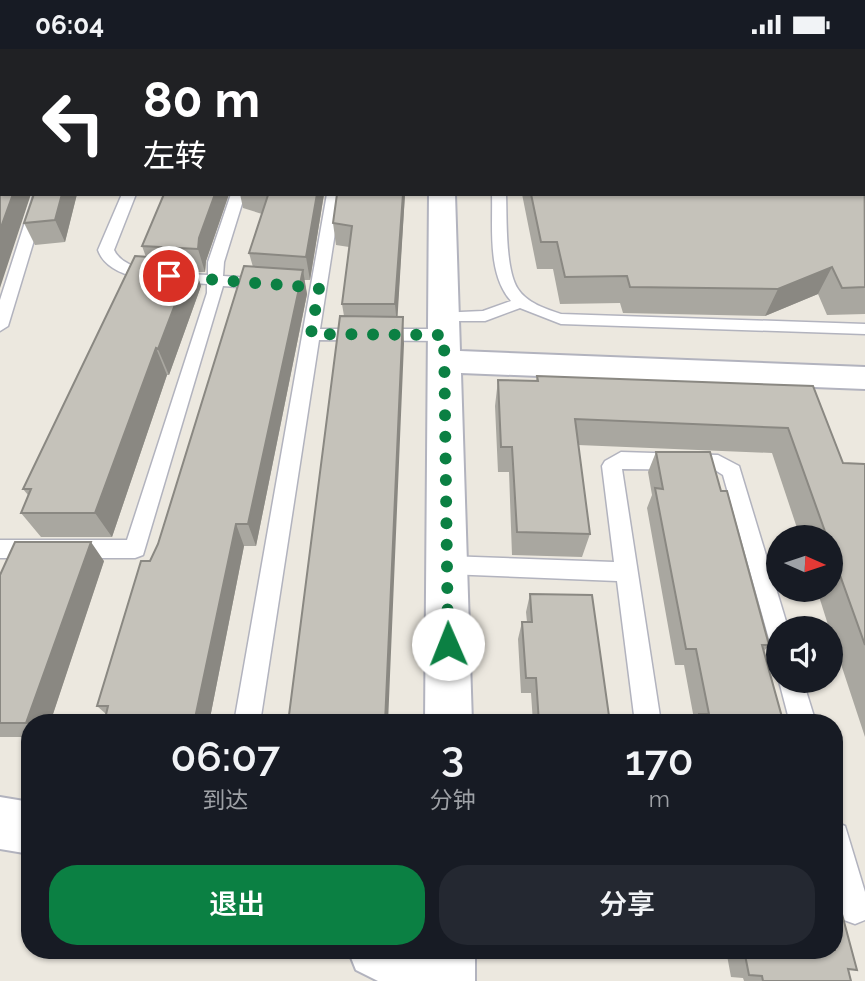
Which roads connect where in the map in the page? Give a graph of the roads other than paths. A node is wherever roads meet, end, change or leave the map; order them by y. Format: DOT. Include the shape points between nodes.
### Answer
graph roads {
  1 [pos="40,196"];
  2 [pos="129,196"];
  3 [pos="237,196"];
  4 [pos="334,196"];
  5 [pos="442,196"];
  6 [pos="499,196"];
  7 [pos="215,280"];
  8 [pos="280,285"];
  9 [pos="522,302"];
  10 [pos="0,326"];
  11 [pos="865,328"];
  12 [pos="311,334"];
  13 [pos="444,338"];
  14 [pos="865,378"];
  15 [pos="0,549"];
  16 [pos="447,565"];
  17 [pos="627,572"];
  18 [pos="773,616"];
  19 [pos="794,693"];
  20 [pos="248,714"];
  21 [pos="449,714"];
  22 [pos="647,714"];
  23 [pos="800,714"];
  24 [pos="0,823"];
  25 [pos="21,826"];
  26 [pos="843,865"];
  27 [pos="855,909"];
  28 [pos="394,959"];
  29 [pos="447,959"];
  30 [pos="438,981"];
  31 [pos="446,981"];
  1 -- 10 [label="lane"];
  2 -- 7 [label="lane" via="106,250 113,261 145,275"];
  3 -- 7 [label="lane" via="215,262"];
  4 -- 12 [label="lane" via="312,288"];
  5 -- 13 [label="street"];
  6 -- 9 [label="lane" via="507,285"];
  7 -- 8 [label="lane"];
  7 -- 15 [label="lane" via="215,293 135,549"];
  9 -- 11 [label="lane" via="561,319"];
  9 -- 13 [label="lane"];
  12 -- 13 [label="lane"];
  12 -- 20 [label="lane"];
  13 -- 14 [label="street"];
  13 -- 16 [label="street"];
  16 -- 17 [label="lane"];
  16 -- 21 [label="street"];
  17 -- 18 [label="lane" via="612,466 621,460 718,463 732,471"];
  17 -- 22 [label="lane"];
  19 -- 23 [label="lane"];
  24 -- 25 [label="street"];
  26 -- 27 [label="lane"];
  28 -- 30 [label="street"];
  29 -- 31 [label="street"];
}
